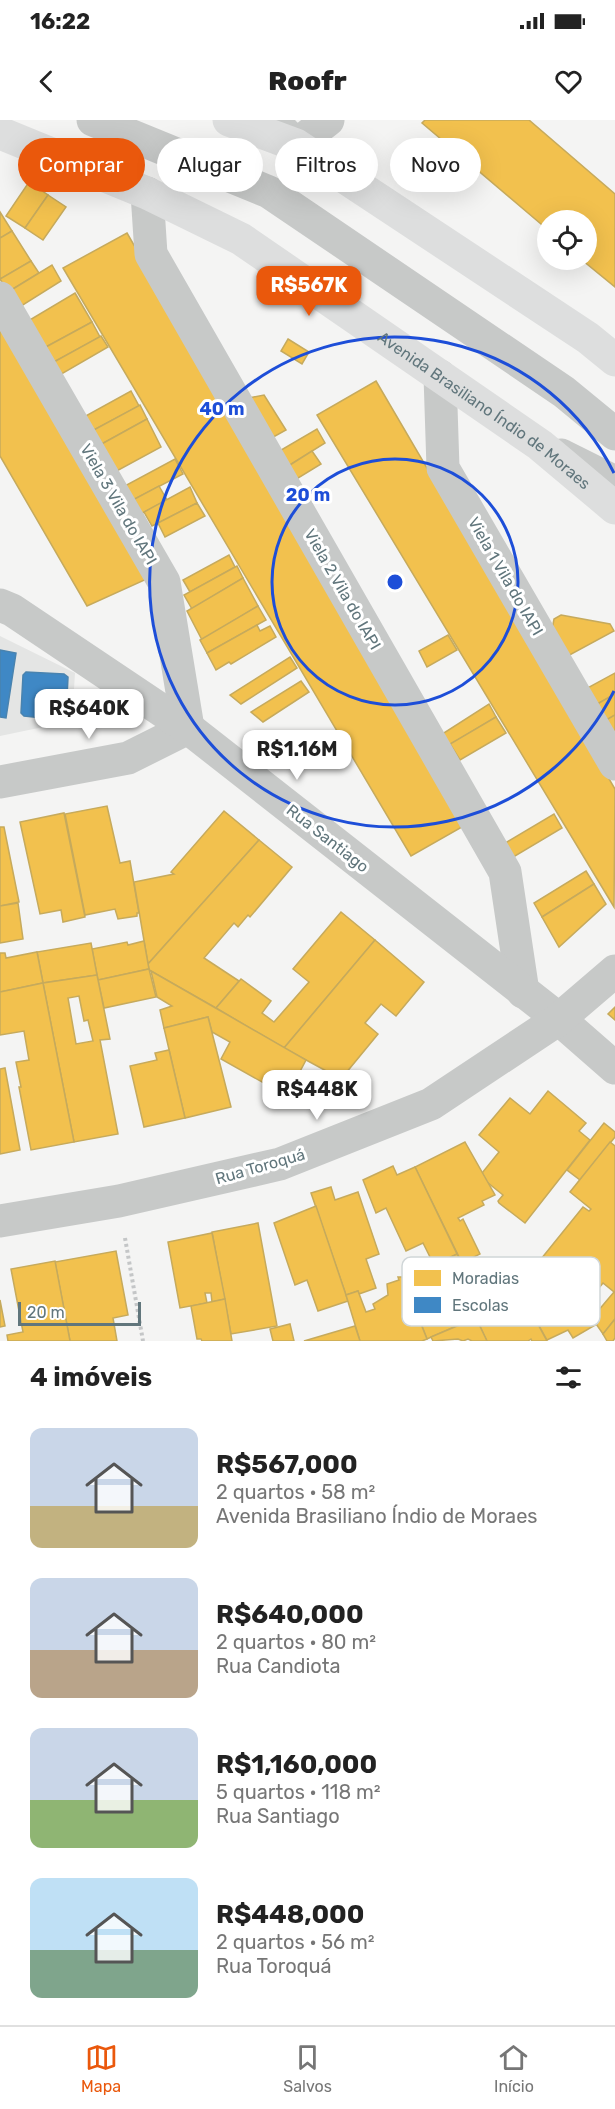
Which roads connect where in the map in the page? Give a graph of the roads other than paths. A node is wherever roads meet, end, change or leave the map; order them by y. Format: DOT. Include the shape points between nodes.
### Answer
graph roads {
  1 [pos="93,120"];
  2 [pos="229,120"];
  3 [pos="272,120"];
  4 [pos="328,120"];
  5 [pos="0,133"];
  6 [pos="277,138"];
  7 [pos="289,138"];
  8 [pos="305,138"];
  9 [pos="367,192"];
  10 [pos="147,193"];
  11 [pos="0,298"];
  12 [pos="588,338"];
  13 [pos="615,360"];
  14 [pos="615,372"];
  15 [pos="440,376"];
  16 [pos="615,434"];
  17 [pos="540,445"];
  18 [pos="615,482"];
  19 [pos="615,508"];
  20 [pos="0,605"];
  21 [pos="188,728"];
  22 [pos="615,764"];
  23 [pos="0,782"];
  24 [pos="615,971"];
  25 [pos="523,992"];
  26 [pos="558,1019"];
  27 [pos="615,1068"];
  28 [pos="0,1221"];
  1 -- 16 [label="street" via="269,192 564,392"];
  2 -- 6 [label="main road"];
  3 -- 7 [label="street"];
  4 -- 8 [label="street"];
  5 -- 10 [label="main road, Avenida Brasiliano Índio de Moraes"];
  9 -- 12 [label="main road"];
  10 -- 15 [label="main road, Avenida Brasiliano Índio de Moraes" via="241,239"];
  10 -- 25 [label="street, Viela 2 Vila do IAPI" via="151,254 505,872"];
  11 -- 21 [label="street, Viela 3 Vila do IAPI" via="164,582"];
  12 -- 13 [label="main road"];
  12 -- 14 [label="street"];
  15 -- 17 [label="main road, Avenida Brasiliano Índio de Moraes"];
  15 -- 22 [label="street, Viela 1 Vila do IAPI" via="443,468"];
  17 -- 18 [label="street"];
  17 -- 19 [label="main road, Avenida Brasiliano Índio de Moraes"];
  20 -- 21 [label="street, Rua Santiago"];
  21 -- 23 [label="street" via="128,758"];
  21 -- 25 [label="street, Rua Santiago"];
  24 -- 26 [label="street, Rua Toroquá"];
  25 -- 26 [label="street, Rua Santiago"];
  26 -- 27 [label="street, Rua Santiago"];
  26 -- 28 [label="street, Rua Toroquá" via="430,1104 280,1164 118,1201"];
}
